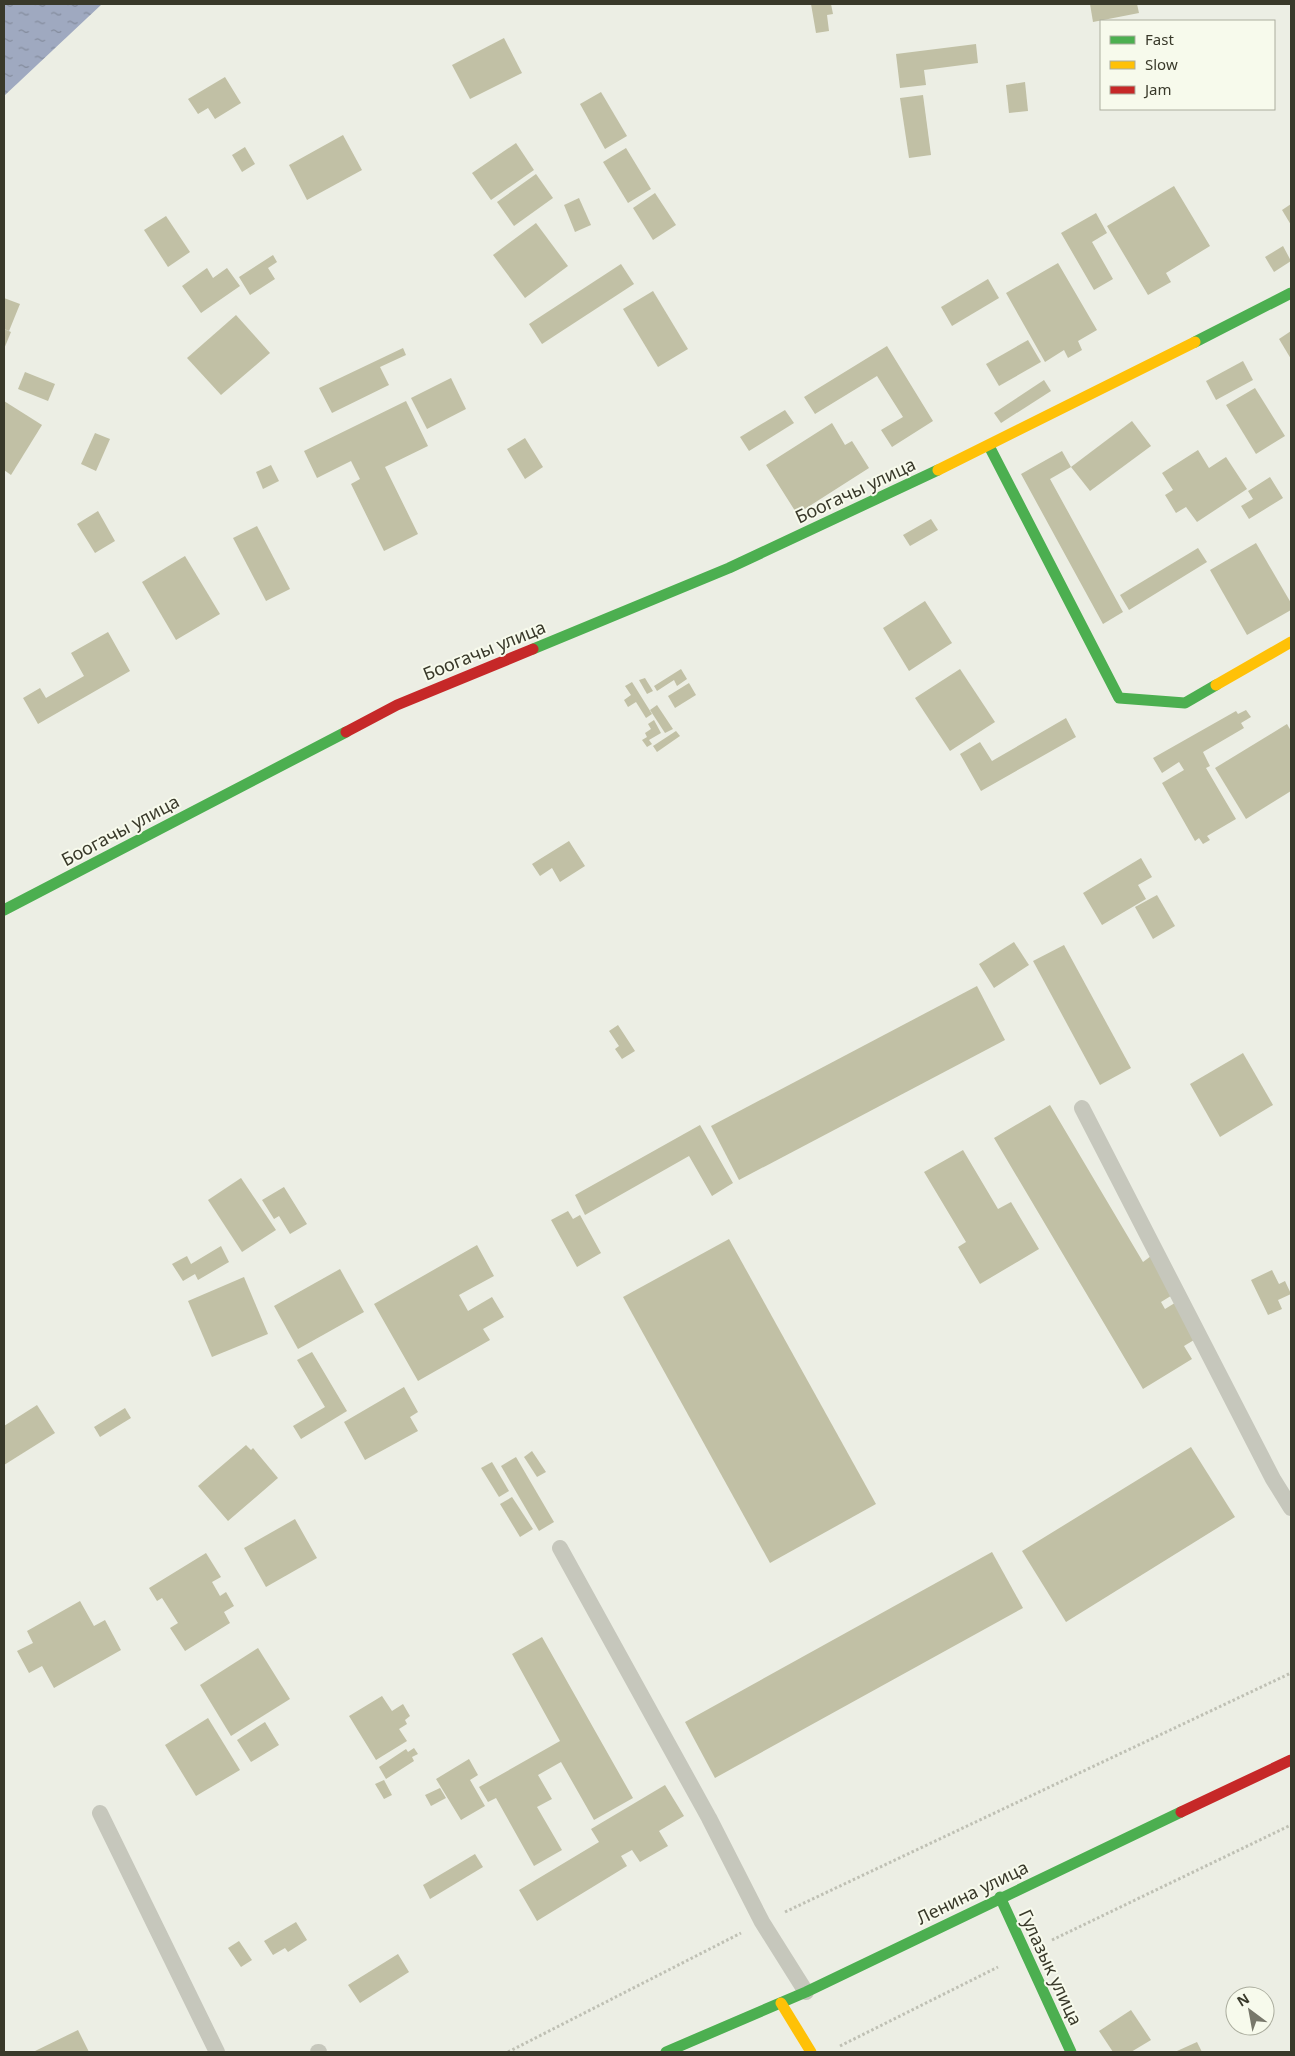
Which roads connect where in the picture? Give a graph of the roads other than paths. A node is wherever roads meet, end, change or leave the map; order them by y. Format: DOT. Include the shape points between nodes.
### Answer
graph roads {
  1 [pos="1291,293"];
  2 [pos="989,446"];
  3 [pos="1291,642"];
  4 [pos="4,910"];
  5 [pos="1082,1108"];
  6 [pos="1291,1508"];
  7 [pos="560,1548"];
  8 [pos="1291,1760"];
  9 [pos="100,1813"];
  10 [pos="1000,1897"];
  11 [pos="806,1992"];
  12 [pos="781,2003"];
  13 [pos="217,2052"];
  14 [pos="666,2052"];
  15 [pos="811,2052"];
  16 [pos="1071,2052"];
  1 -- 2 [label="street, Боогачы улица"];
  2 -- 3 [label="street" via="1119,698 1185,702"];
  2 -- 4 [label="street, Боогачы улица" via="729,568 396,705"];
  5 -- 6 [label="lane" via="1273,1479"];
  7 -- 11 [label="lane" via="709,1818 762,1922"];
  8 -- 10 [label="street, Ленина улица"];
  9 -- 13 [label="lane"];
  10 -- 11 [label="street, Ленина улица"];
  10 -- 16 [label="street, Гулазык улица"];
  11 -- 12 [label="street, Ленина улица"];
  12 -- 14 [label="street, Ленина улица"];
  12 -- 15 [label="street"];
}
